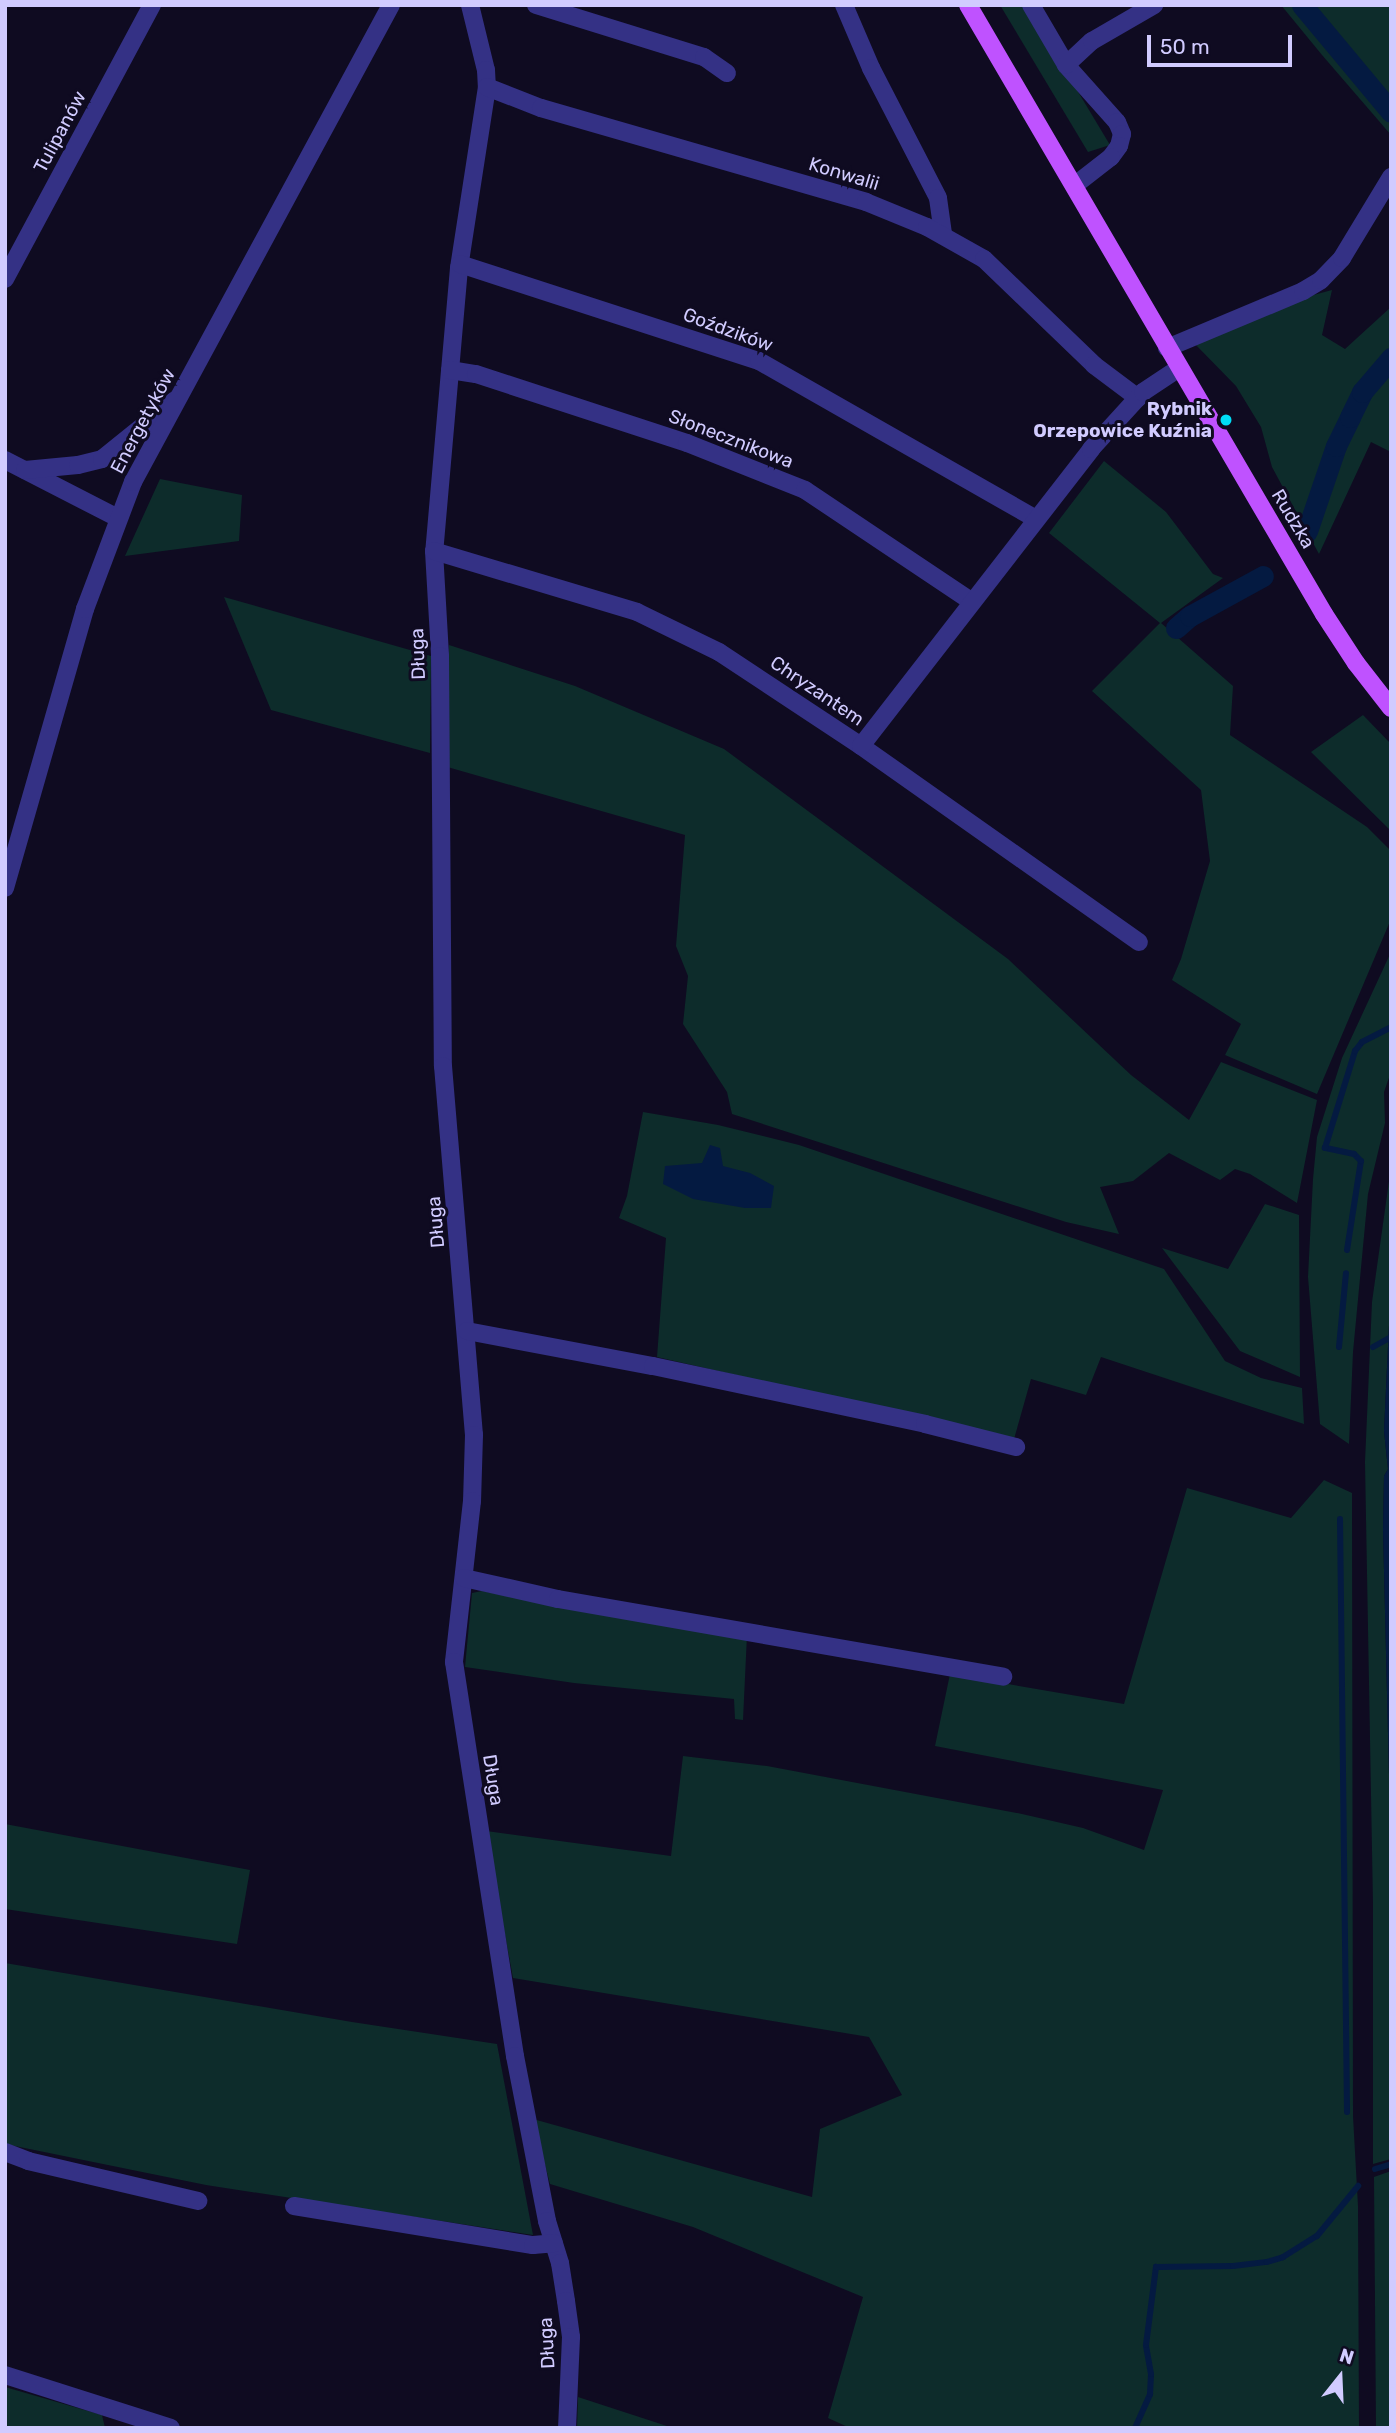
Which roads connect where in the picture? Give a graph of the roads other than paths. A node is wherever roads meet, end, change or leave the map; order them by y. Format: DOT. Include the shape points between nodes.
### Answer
graph roads {
  1 [pos="152,5"];
  2 [pos="391,5"];
  3 [pos="470,5"];
  4 [pos="536,5"];
  5 [pos="844,5"];
  6 [pos="968,5"];
  7 [pos="1031,5"];
  8 [pos="1154,5"];
  9 [pos="1066,65"];
  10 [pos="727,73"];
  11 [pos="487,87"];
  12 [pos="1391,177"];
  13 [pos="1075,185"];
  14 [pos="943,234"];
  15 [pos="460,264"];
  16 [pos="5,279"];
  17 [pos="1167,348"];
  18 [pos="1179,368"];
  19 [pos="450,370"];
  20 [pos="180,396"];
  21 [pos="1138,398"];
  22 [pos="5,460"];
  23 [pos="25,470"];
  24 [pos="118,518"];
  25 [pos="1036,519"];
  26 [pos="434,551"];
  27 [pos="972,602"];
  28 [pos="1391,708"];
  29 [pos="861,746"];
  30 [pos="5,888"];
  31 [pos="1139,942"];
  32 [pos="467,1331"];
  33 [pos="1016,1447"];
  34 [pos="464,1578"];
  35 [pos="1003,1677"];
  36 [pos="5,2152"];
  37 [pos="198,2202"];
  38 [pos="294,2206"];
  39 [pos="554,2243"];
  40 [pos="5,2375"];
  41 [pos="171,2428"];
  42 [pos="567,2428"];
  1 -- 16 [label="street, Tulipanów"];
  2 -- 20 [label="street, Energetyków"];
  3 -- 11 [label="street, Długa"];
  4 -- 10 [label="street" via="704,57"];
  5 -- 14 [label="street" via="941,205"];
  6 -- 13 [label="main road, Rudzka"];
  7 -- 9 [label="street"];
  8 -- 9 [label="street" via="1092,41"];
  9 -- 13 [label="street" via="1122,134 1111,158"];
  11 -- 14 [label="street, Konwalii" via="541,108 866,202"];
  11 -- 15 [label="street, Długa"];
  12 -- 17 [label="street" via="1345,252 1321,280"];
  13 -- 17 [label="main road, Rudzka"];
  14 -- 21 [label="street, Konwalii" via="984,259 1086,357"];
  15 -- 19 [label="street, Długa"];
  15 -- 25 [label="street, Goździków" via="759,360"];
  17 -- 18 [label="main road, Rudzka"];
  18 -- 21 [label="street"];
  18 -- 28 [label="main road, Rudzka" via="1324,614"];
  19 -- 26 [label="street, Długa"];
  19 -- 27 [label="street, Słonecznikowa" via="476,374 687,443 805,490"];
  20 -- 23 [label="street" via="102,459 78,466"];
  20 -- 24 [label="street, Energetyków"];
  21 -- 25 [label="street"];
  22 -- 23 [label="street"];
  23 -- 24 [label="street"];
  24 -- 30 [label="street, Energetyków" via="85,609"];
  25 -- 27 [label="street"];
  26 -- 29 [label="street, Chryzantem" via="636,612 719,652"];
  26 -- 32 [label="street, Długa" via="440,656 443,1066"];
  27 -- 29 [label="street"];
  29 -- 31 [label="street, Chryzantem"];
  32 -- 33 [label="street" via="653,1366"];
  32 -- 34 [label="street, Długa" via="474,1435"];
  34 -- 35 [label="street" via="558,1599"];
  34 -- 39 [label="street, Długa" via="454,1662 515,2056"];
  36 -- 37 [label="street"];
  38 -- 39 [label="street" via="533,2245"];
  39 -- 42 [label="street, Długa" via="571,2337"];
  40 -- 41 [label="street"];
}
